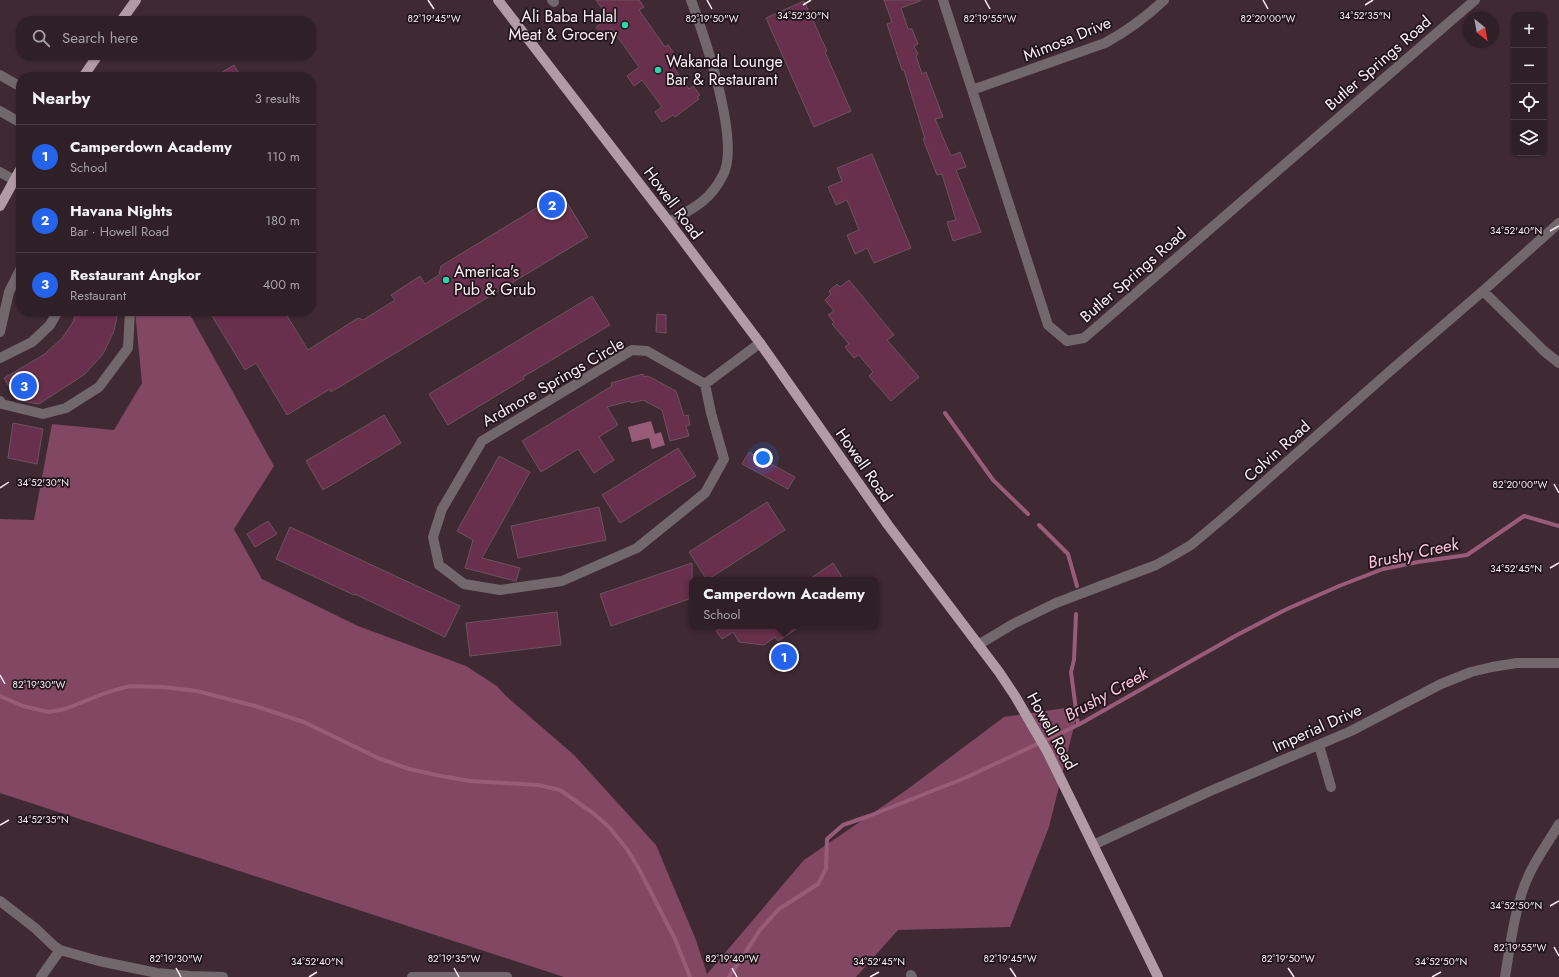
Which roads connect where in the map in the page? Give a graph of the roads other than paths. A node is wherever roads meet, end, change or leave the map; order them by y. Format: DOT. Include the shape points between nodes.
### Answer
graph roads {
  1 [pos="136,0"];
  2 [pos="691,0"];
  3 [pos="943,0"];
  4 [pos="1164,0"];
  5 [pos="1475,0"];
  6 [pos="503,2"];
  7 [pos="125,16"];
  8 [pos="95,60"];
  9 [pos="86,72"];
  10 [pos="0,75"];
  11 [pos="16,84"];
  12 [pos="972,90"];
  13 [pos="0,111"];
  14 [pos="16,120"];
  15 [pos="0,172"];
  16 [pos="16,177"];
  17 [pos="14,180"];
  18 [pos="0,206"];
  19 [pos="669,222"];
  20 [pos="1559,223"];
  21 [pos="16,278"];
  22 [pos="1483,291"];
  23 [pos="55,316"];
  24 [pos="130,316"];
  25 [pos="0,332"];
  26 [pos="760,343"];
  27 [pos="0,358"];
  28 [pos="1559,363"];
  29 [pos="705,384"];
  30 [pos="0,401"];
  31 [pos="978,645"];
  32 [pos="1559,662"];
  33 [pos="1319,745"];
  34 [pos="1331,787"];
  35 [pos="1559,824"];
  36 [pos="1093,845"];
  37 [pos="0,901"];
  38 [pos="60,950"];
  39 [pos="41,977"];
  40 [pos="223,977"];
  41 [pos="412,977"];
  42 [pos="507,977"];
  43 [pos="1158,977"];
  44 [pos="1505,977"];
  1 -- 7 [label="main road"];
  2 -- 19 [label="street" via="718,84 726,128 727,165 716,188 702,204"];
  3 -- 12 [label="street, Butler Springs Road"];
  4 -- 12 [label="street, Mimosa Drive" via="1145,17 1105,43"];
  5 -- 12 [label="street, Butler Springs Road" via="1084,338 1067,341 1048,324"];
  6 -- 19 [label="main road, Howell Road"];
  8 -- 9 [label="main road"];
  10 -- 11 [label="street"];
  13 -- 14 [label="street"];
  15 -- 17 [label="street"];
  16 -- 17 [label="main road"];
  17 -- 18 [label="main road"];
  19 -- 26 [label="main road, Howell Road"];
  20 -- 22 [label="street, Colvin Road"];
  21 -- 25 [label="street" via="9,292"];
  22 -- 28 [label="street" via="1544,352"];
  22 -- 31 [label="street, Colvin Road" via="1191,544 1156,565 1056,603"];
  23 -- 27 [label="street" via="50,325 32,342"];
  24 -- 30 [label="street" via="128,348 100,388 66,408 43,414 2,404"];
  26 -- 29 [label="street"];
  26 -- 31 [label="main road, Howell Road" via="888,525"];
  29 -- 29 [label="street, Ardmore Springs Circle" via="647,351 632,350 482,441 442,509 433,537 439,565 464,584 500,590 562,581 637,548 705,493 724,459"];
  31 -- 36 [label="main road, Howell Road" via="1023,710 1058,771"];
  32 -- 33 [label="street, Imperial Drive" via="1517,663 1471,672 1441,684"];
  33 -- 34 [label="street"];
  33 -- 36 [label="street, Imperial Drive"];
  35 -- 44 [label="street" via="1527,878 1514,926"];
  36 -- 43 [label="main road, Howell Road"];
  37 -- 38 [label="street"];
  38 -- 39 [label="street"];
  38 -- 40 [label="street" via="143,970"];
  41 -- 42 [label="street"];
}
